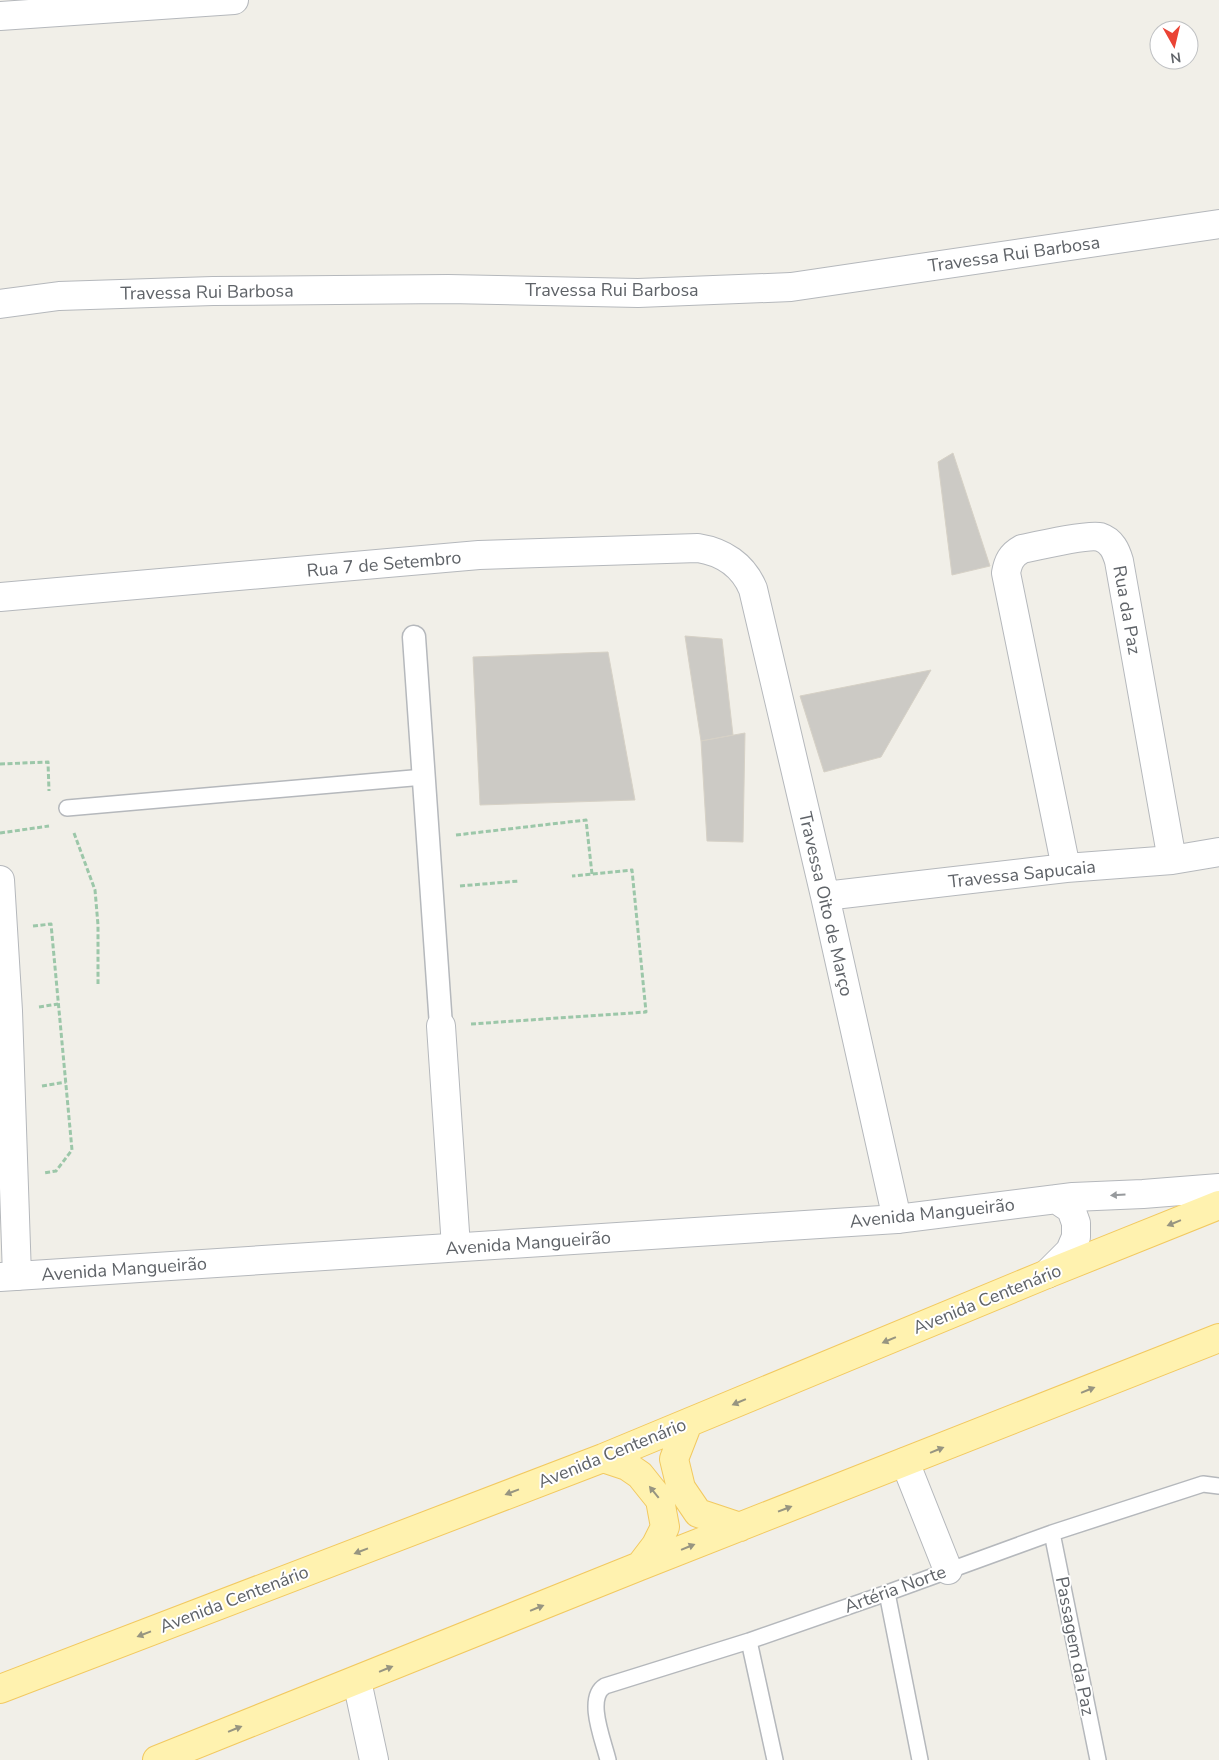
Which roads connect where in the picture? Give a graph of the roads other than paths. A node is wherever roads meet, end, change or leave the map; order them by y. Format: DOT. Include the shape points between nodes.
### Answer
graph roads {
  1 [pos="234,0"];
  2 [pos="0,16"];
  3 [pos="1219,224"];
  4 [pos="0,304"];
  5 [pos="753,589"];
  6 [pos="0,597"];
  7 [pos="414,637"];
  8 [pos="424,777"];
  9 [pos="67,808"];
  10 [pos="1219,852"];
  11 [pos="1172,860"];
  12 [pos="1066,868"];
  13 [pos="0,880"];
  14 [pos="825,896"];
  15 [pos="441,1026"];
  16 [pos="1219,1188"];
  17 [pos="1056,1199"];
  18 [pos="1219,1205"];
  19 [pos="897,1219"];
  20 [pos="456,1247"];
  21 [pos="1047,1274"];
  22 [pos="9,1277"];
  23 [pos="1219,1338"];
  24 [pos="688,1423"];
  25 [pos="603,1458"];
  26 [pos="905,1462"];
  27 [pos="1219,1486"];
  28 [pos="740,1526"];
  29 [pos="1052,1533"];
  30 [pos="640,1566"];
  31 [pos="948,1570"];
  32 [pos="887,1593"];
  33 [pos="749,1641"];
  34 [pos="356,1681"];
  35 [pos="0,1689"];
  36 [pos="200,1752"];
  37 [pos="158,1760"];
  38 [pos="374,1760"];
  39 [pos="608,1760"];
  40 [pos="775,1760"];
  41 [pos="920,1760"];
  42 [pos="1098,1760"];
  1 -- 2 [label="street"];
  3 -- 4 [label="street, Travessa Rui Barbosa" via="790,288 638,293 448,288 213,291 59,296"];
  5 -- 6 [label="street, Rua 7 de Setembro" via="740,567 729,559 698,548 479,555"];
  5 -- 14 [label="street, Travessa Oito de Março"];
  7 -- 8 [label="street"];
  8 -- 9 [label="lane"];
  8 -- 15 [label="street"];
  10 -- 11 [label="street, Travessa Sapucaia"];
  11 -- 12 [label="street, Travessa Sapucaia"];
  11 -- 12 [label="street, Rua da Paz" via="1119,561 1107,540 1094,536 1022,548 1010,558 1006,573"];
  12 -- 14 [label="street, Travessa Sapucaia"];
  13 -- 22 [label="street" via="7,992"];
  14 -- 19 [label="street, Travessa Oito de Março"];
  15 -- 20 [label="street"];
  16 -- 17 [label="street, Avenida Mangueirão, one-way"];
  17 -- 19 [label="street, Avenida Mangueirão"];
  17 -- 21 [label="street" via="1071,1209 1076,1237 1070,1250"];
  18 -- 21 [label="main road, Avenida Centenário, one-way"];
  19 -- 20 [label="street, Avenida Mangueirão"];
  20 -- 22 [label="street, Avenida Mangueirão"];
  21 -- 24 [label="main road, Avenida Centenário, one-way"];
  26 -- 23 [label="main road, one-way"];
  24 -- 25 [label="main road, Avenida Centenário"];
  24 -- 28 [label="main road" via="674,1459 681,1488 698,1513"];
  30 -- 25 [label="main road, one-way" via="665,1528 660,1500 640,1475 627,1466"];
  25 -- 35 [label="main road, Avenida Centenário, one-way"];
  28 -- 26 [label="main road, one-way"];
  26 -- 31 [label="street"];
  27 -- 29 [label="lane, Artéria Norte" via="1203,1484"];
  30 -- 28 [label="main road, one-way"];
  29 -- 31 [label="lane, Artéria Norte"];
  29 -- 42 [label="lane, Passagem da Paz"];
  34 -- 30 [label="main road, one-way"];
  31 -- 32 [label="lane, Artéria Norte"];
  32 -- 33 [label="lane, Artéria Norte"];
  32 -- 41 [label="lane"];
  33 -- 39 [label="lane, Artéria Norte" via="600,1689 595,1701"];
  33 -- 40 [label="lane"];
  36 -- 34 [label="main road, one-way"];
  34 -- 38 [label="street"];
  36 -- 37 [label="main road"];
}
